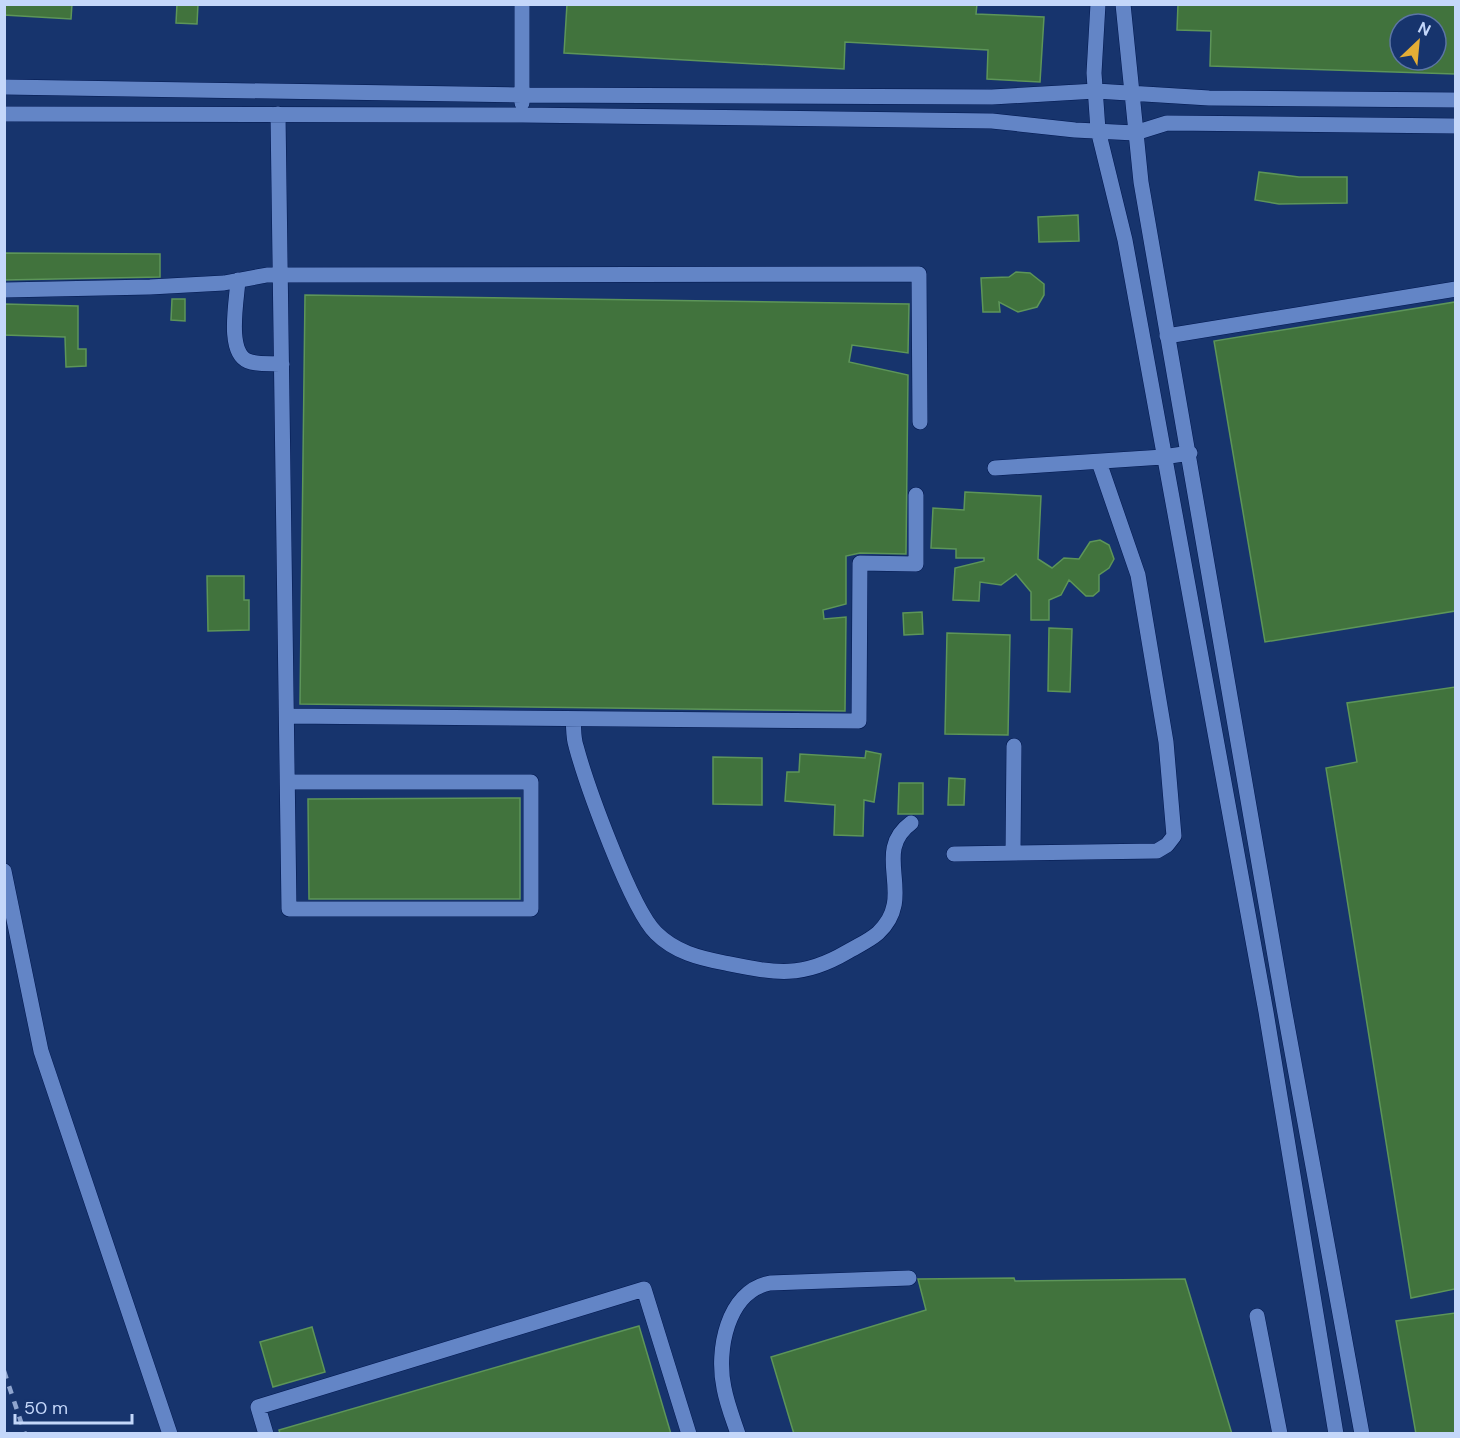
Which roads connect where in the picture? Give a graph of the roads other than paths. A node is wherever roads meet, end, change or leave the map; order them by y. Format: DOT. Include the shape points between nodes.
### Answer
graph roads {
  1 [pos="522,4"];
  2 [pos="1098,4"];
  3 [pos="1123,4"];
  4 [pos="4,87"];
  5 [pos="1096,91"];
  6 [pos="1131,93"];
  7 [pos="522,95"];
  8 [pos="1455,100"];
  9 [pos="4,114"];
  10 [pos="278,114"];
  11 [pos="522,115"];
  12 [pos="1455,126"];
  13 [pos="1098,130"];
  14 [pos="1135,133"];
  15 [pos="280,276"];
  16 [pos="238,280"];
  17 [pos="1455,289"];
  18 [pos="4,290"];
  19 [pos="1167,336"];
  20 [pos="282,364"];
  21 [pos="920,422"];
  22 [pos="1190,453"];
  23 [pos="1163,458"];
  24 [pos="1099,462"];
  25 [pos="995,468"];
  26 [pos="916,495"];
  27 [pos="287,716"];
  28 [pos="573,719"];
  29 [pos="1014,746"];
  30 [pos="288,782"];
  31 [pos="911,823"];
  32 [pos="1013,853"];
  33 [pos="954,854"];
  34 [pos="4,871"];
  35 [pos="1284,1008"];
  36 [pos="1266,1012"];
  37 [pos="909,1278"];
  38 [pos="1257,1316"];
  39 [pos="170,1434"];
  40 [pos="266,1434"];
  41 [pos="689,1434"];
  42 [pos="738,1434"];
  43 [pos="1280,1434"];
  44 [pos="1336,1434"];
  45 [pos="1362,1434"];
  1 -- 7 [label="street"];
  2 -- 5 [label="street"];
  3 -- 6 [label="street"];
  4 -- 7 [label="street"];
  5 -- 6 [label="street"];
  5 -- 7 [label="street" via="992,97"];
  5 -- 13 [label="street"];
  6 -- 8 [label="street" via="1209,98"];
  6 -- 14 [label="street"];
  7 -- 11 [label="street"];
  9 -- 10 [label="street"];
  10 -- 11 [label="street"];
  10 -- 15 [label="street"];
  11 -- 13 [label="street" via="992,121"];
  12 -- 14 [label="street" via="1167,123"];
  13 -- 14 [label="street"];
  13 -- 23 [label="street" via="1125,240"];
  14 -- 19 [label="street"];
  15 -- 16 [label="street"];
  15 -- 20 [label="street"];
  15 -- 21 [label="street" via="919,274"];
  16 -- 18 [label="street" via="150,287"];
  16 -- 20 [label="street" via="238,353 252,363"];
  17 -- 19 [label="street"];
  19 -- 22 [label="street"];
  20 -- 27 [label="street"];
  22 -- 23 [label="street"];
  22 -- 35 [label="street"];
  23 -- 24 [label="street"];
  23 -- 36 [label="street"];
  24 -- 25 [label="street"];
  24 -- 32 [label="street" via="1138,575 1166,742 1174,836 1157,851"];
  26 -- 28 [label="street" via="916,564 860,563 860,721"];
  27 -- 28 [label="street"];
  27 -- 30 [label="street"];
  28 -- 31 [label="street" via="575,744 640,909 662,939 697,957 791,973 824,965 870,939 887,923 895,907 893,850 899,834"];
  29 -- 32 [label="street"];
  30 -- 30 [label="street" via="289,909 531,909 531,782"];
  32 -- 33 [label="street"];
  34 -- 39 [label="street" via="41,1051"];
  35 -- 36 [label="street"];
  35 -- 45 [label="street"];
  36 -- 44 [label="street"];
  37 -- 42 [label="street" via="770,1283 744,1295 728,1328 722,1355 724,1389"];
  38 -- 43 [label="street"];
  40 -- 41 [label="street" via="258,1407 644,1289"];
}
